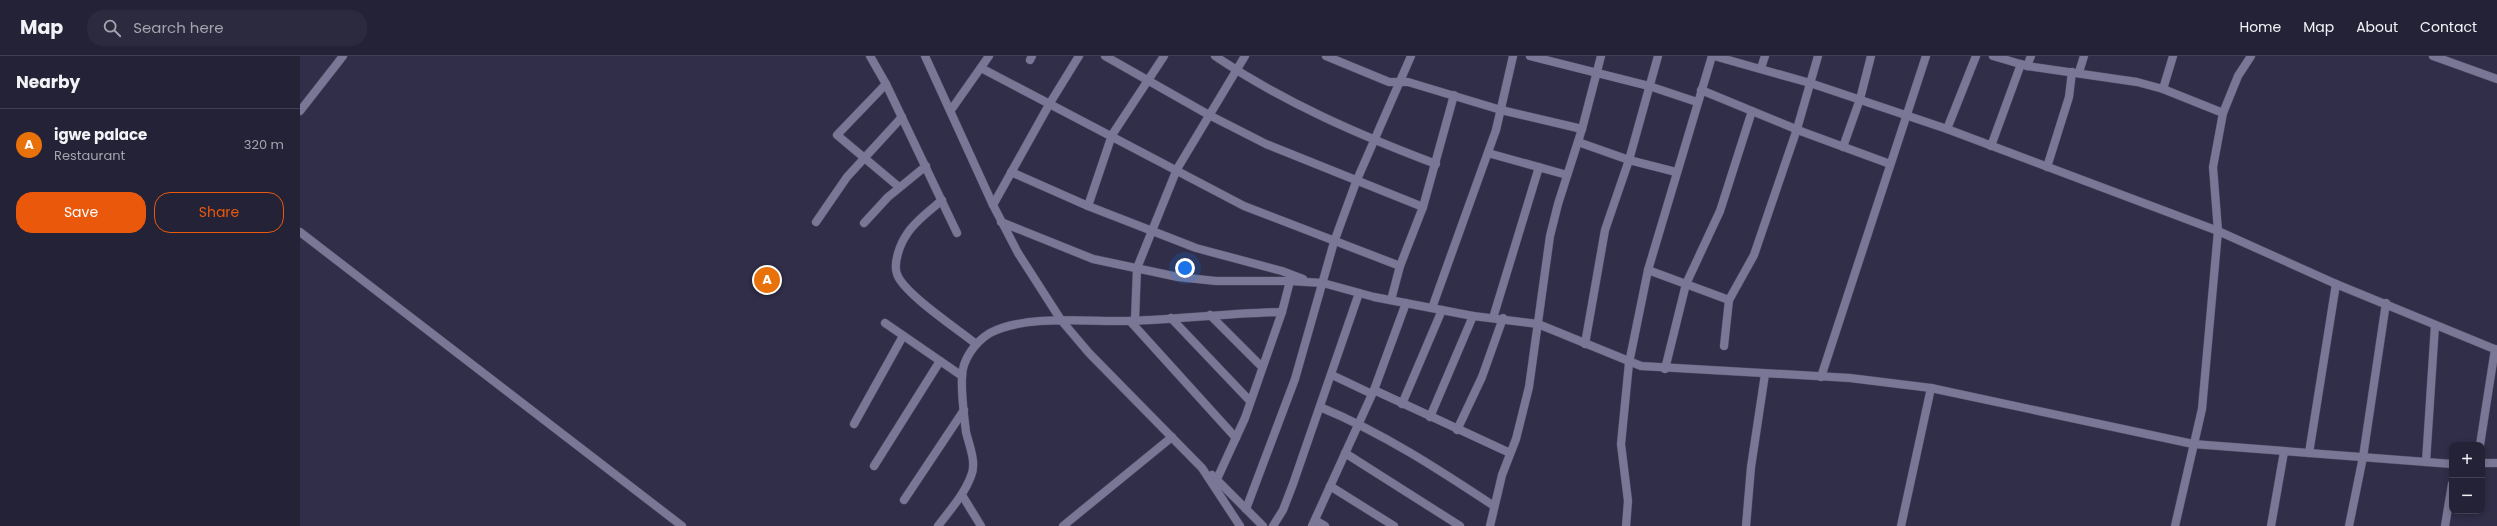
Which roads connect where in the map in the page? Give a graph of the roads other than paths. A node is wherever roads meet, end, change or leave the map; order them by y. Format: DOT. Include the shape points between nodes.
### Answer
graph roads {
  1 [pos="343,56"];
  2 [pos="870,56"];
  3 [pos="989,56"];
  4 [pos="1080,56"];
  5 [pos="1105,56"];
  6 [pos="1164,56"];
  7 [pos="1215,56"];
  8 [pos="1246,56"];
  9 [pos="1326,56"];
  10 [pos="1411,56"];
  11 [pos="1513,56"];
  12 [pos="1530,56"];
  13 [pos="1601,56"];
  14 [pos="1658,56"];
  15 [pos="1713,56"];
  16 [pos="1765,56"];
  17 [pos="1818,56"];
  18 [pos="1871,56"];
  19 [pos="1926,56"];
  20 [pos="1976,56"];
  21 [pos="1993,56"];
  22 [pos="2031,56"];
  23 [pos="2084,56"];
  24 [pos="2173,56"];
  25 [pos="2433,56"];
  26 [pos="928,57"];
  27 [pos="2247,57"];
  28 [pos="2453,59"];
  29 [pos="2024,65"];
  30 [pos="981,68"];
  31 [pos="1761,68"];
  32 [pos="1236,70"];
  33 [pos="2076,72"];
  34 [pos="1596,73"];
  35 [pos="2497,78"];
  36 [pos="1148,81"];
  37 [pos="1398,82"];
  38 [pos="1810,83"];
  39 [pos="886,84"];
  40 [pos="1649,86"];
  41 [pos="2162,89"];
  42 [pos="1701,90"];
  43 [pos="1454,95"];
  44 [pos="1860,99"];
  45 [pos="1697,102"];
  46 [pos="1050,103"];
  47 [pos="951,110"];
  48 [pos="1501,110"];
  49 [pos="300,111"];
  50 [pos="1752,111"];
  51 [pos="2223,113"];
  52 [pos="1209,115"];
  53 [pos="1909,115"];
  54 [pos="902,117"];
  55 [pos="1582,129"];
  56 [pos="1796,129"];
  57 [pos="1948,130"];
  58 [pos="1112,135"];
  59 [pos="1372,140"];
  60 [pos="1578,142"];
  61 [pos="1991,146"];
  62 [pos="1843,147"];
  63 [pos="1488,153"];
  64 [pos="864,157"];
  65 [pos="1629,160"];
  66 [pos="1436,164"];
  67 [pos="1890,164"];
  68 [pos="926,166"];
  69 [pos="1539,167"];
  70 [pos="2047,167"];
  71 [pos="1177,169"];
  72 [pos="1011,172"];
  73 [pos="1676,172"];
  74 [pos="1567,175"];
  75 [pos="1356,182"];
  76 [pos="899,187"];
  77 [pos="942,200"];
  78 [pos="993,205"];
  79 [pos="1088,206"];
  80 [pos="1423,207"];
  81 [pos="816,222"];
  82 [pos="864,222"];
  83 [pos="1002,222"];
  84 [pos="1154,230"];
  85 [pos="2218,231"];
  86 [pos="300,232"];
  87 [pos="957,233"];
  88 [pos="1334,242"];
  89 [pos="1400,266"];
  90 [pos="1137,268"];
  91 [pos="1648,270"];
  92 [pos="1290,281"];
  93 [pos="1308,282"];
  94 [pos="1323,284"];
  95 [pos="1686,284"];
  96 [pos="2336,284"];
  97 [pos="1359,293"];
  98 [pos="1391,300"];
  99 [pos="1729,300"];
  100 [pos="1406,303"];
  101 [pos="2386,304"];
  102 [pos="1432,308"];
  103 [pos="1442,310"];
  104 [pos="1282,312"];
  105 [pos="1210,315"];
  106 [pos="1473,316"];
  107 [pos="1171,318"];
  108 [pos="1493,318"];
  109 [pos="1503,318"];
  110 [pos="1061,320"];
  111 [pos="1132,321"];
  112 [pos="885,323"];
  113 [pos="1538,324"];
  114 [pos="2435,325"];
  115 [pos="903,336"];
  116 [pos="976,344"];
  117 [pos="1585,344"];
  118 [pos="1724,346"];
  119 [pos="2496,349"];
  120 [pos="940,361"];
  121 [pos="1629,363"];
  122 [pos="1261,366"];
  123 [pos="1665,369"];
  124 [pos="1765,374"];
  125 [pos="1332,375"];
  126 [pos="962,376"];
  127 [pos="1820,377"];
  128 [pos="1931,388"];
  129 [pos="1373,392"];
  130 [pos="1250,401"];
  131 [pos="1402,404"];
  132 [pos="1320,407"];
  133 [pos="964,410"];
  134 [pos="1430,417"];
  135 [pos="1359,423"];
  136 [pos="854,424"];
  137 [pos="1457,430"];
  138 [pos="1172,437"];
  139 [pos="1236,438"];
  140 [pos="2480,442"];
  141 [pos="2193,444"];
  142 [pos="2284,452"];
  143 [pos="1345,453"];
  144 [pos="1510,453"];
  145 [pos="2309,453"];
  146 [pos="2363,456"];
  147 [pos="2426,462"];
  148 [pos="2485,463"];
  149 [pos="2497,463"];
  150 [pos="2449,464"];
  151 [pos="874,466"];
  152 [pos="1202,468"];
  153 [pos="1216,479"];
  154 [pos="1330,486"];
  155 [pos="962,495"];
  156 [pos="904,500"];
  157 [pos="2449,502"];
  158 [pos="1494,506"];
  159 [pos="1246,509"];
  160 [pos="1314,523"];
  161 [pos="682,526"];
  162 [pos="938,526"];
  163 [pos="981,526"];
  164 [pos="1063,526"];
  165 [pos="1240,526"];
  166 [pos="1263,526"];
  167 [pos="1273,526"];
  168 [pos="1325,526"];
  169 [pos="1394,526"];
  170 [pos="1460,526"];
  171 [pos="1490,526"];
  172 [pos="1626,526"];
  173 [pos="1746,526"];
  174 [pos="1902,526"];
  175 [pos="2175,526"];
  176 [pos="2271,526"];
  177 [pos="2349,526"];
  178 [pos="2445,526"];
  1 -- 49 [label="street"];
  2 -- 39 [label="street"];
  3 -- 30 [label="street"];
  4 -- 46 [label="street"];
  5 -- 36 [label="street"];
  6 -- 36 [label="street"];
  7 -- 32 [label="street"];
  8 -- 32 [label="street"];
  9 -- 37 [label="street" via="1389,82"];
  10 -- 37 [label="street"];
  11 -- 48 [label="street"];
  12 -- 34 [label="street"];
  13 -- 34 [label="street"];
  14 -- 40 [label="street"];
  15 -- 31 [label="street"];
  15 -- 42 [label="street"];
  16 -- 31 [label="street"];
  17 -- 38 [label="street"];
  18 -- 44 [label="street"];
  19 -- 53 [label="street"];
  20 -- 57 [label="street"];
  21 -- 29 [label="street"];
  22 -- 29 [label="street"];
  23 -- 33 [label="street"];
  24 -- 41 [label="street"];
  25 -- 28 [label="street"];
  26 -- 47 [label="street"];
  27 -- 51 [label="street"];
  28 -- 35 [label="street"];
  29 -- 33 [label="street"];
  29 -- 61 [label="street"];
  30 -- 46 [label="street"];
  30 -- 47 [label="street"];
  31 -- 38 [label="street"];
  32 -- 52 [label="street"];
  32 -- 59 [label="street"];
  33 -- 41 [label="street"];
  33 -- 70 [label="street"];
  34 -- 40 [label="street"];
  34 -- 55 [label="street"];
  36 -- 52 [label="street"];
  36 -- 58 [label="street"];
  37 -- 43 [label="street"];
  37 -- 59 [label="street"];
  38 -- 44 [label="street"];
  38 -- 56 [label="street"];
  39 -- 54 [label="street"];
  39 -- 64 [label="street" via="838,132 838,138"];
  40 -- 45 [label="street"];
  40 -- 65 [label="street"];
  41 -- 51 [label="street"];
  42 -- 45 [label="street"];
  42 -- 50 [label="street"];
  43 -- 48 [label="street"];
  43 -- 66 [label="street"];
  44 -- 53 [label="street"];
  44 -- 62 [label="street"];
  45 -- 73 [label="street"];
  46 -- 58 [label="street"];
  46 -- 72 [label="street"];
  47 -- 78 [label="street"];
  48 -- 55 [label="street"];
  48 -- 63 [label="street"];
  50 -- 56 [label="street"];
  50 -- 95 [label="street" via="1720,211"];
  51 -- 85 [label="street" via="2213,167"];
  52 -- 71 [label="street"];
  52 -- 75 [label="street" via="1266,144"];
  53 -- 57 [label="street"];
  53 -- 67 [label="street"];
  54 -- 64 [label="street"];
  54 -- 68 [label="street"];
  55 -- 60 [label="street"];
  56 -- 62 [label="street"];
  56 -- 99 [label="street" via="1754,255"];
  57 -- 61 [label="street"];
  58 -- 71 [label="street"];
  58 -- 79 [label="street"];
  59 -- 66 [label="street"];
  59 -- 75 [label="street"];
  60 -- 65 [label="street"];
  60 -- 74 [label="street"];
  61 -- 70 [label="street"];
  62 -- 67 [label="street"];
  63 -- 69 [label="street"];
  63 -- 102 [label="street"];
  64 -- 76 [label="street"];
  64 -- 81 [label="street"];
  65 -- 73 [label="street"];
  65 -- 117 [label="street" via="1606,230"];
  66 -- 80 [label="street"];
  67 -- 127 [label="street"];
  68 -- 76 [label="street"];
  68 -- 77 [label="street"];
  69 -- 74 [label="street"];
  69 -- 108 [label="street"];
  70 -- 85 [label="street"];
  71 -- 84 [label="street"];
  71 -- 88 [label="street" via="1244,206"];
  72 -- 78 [label="street"];
  72 -- 79 [label="street"];
  73 -- 91 [label="street"];
  74 -- 113 [label="street" via="1550,236"];
  75 -- 80 [label="street"];
  75 -- 88 [label="street"];
  76 -- 82 [label="street"];
  77 -- 87 [label="street"];
  77 -- 116 [label="street" via="908,232 902,242 896,274 904,288"];
  78 -- 83 [label="street"];
  79 -- 84 [label="street"];
  80 -- 89 [label="street"];
  83 -- 90 [label="street" via="1093,259"];
  83 -- 110 [label="street" via="1018,253"];
  84 -- 90 [label="street"];
  84 -- 93 [label="street" via="1196,248 1282,271"];
  85 -- 96 [label="street"];
  85 -- 141 [label="street" via="2202,409"];
  86 -- 161 [label="street"];
  88 -- 89 [label="street"];
  88 -- 94 [label="street"];
  89 -- 98 [label="street"];
  90 -- 92 [label="street" via="1178,277 1216,281"];
  90 -- 111 [label="street"];
  91 -- 95 [label="street"];
  91 -- 121 [label="street"];
  92 -- 93 [label="street"];
  92 -- 104 [label="street"];
  93 -- 94 [label="street"];
  94 -- 97 [label="street"];
  94 -- 159 [label="street" via="1295,379"];
  95 -- 99 [label="street"];
  95 -- 123 [label="street"];
  96 -- 101 [label="street"];
  96 -- 145 [label="street"];
  97 -- 98 [label="street"];
  97 -- 125 [label="street"];
  98 -- 100 [label="street"];
  99 -- 118 [label="street"];
  100 -- 102 [label="street"];
  100 -- 129 [label="street"];
  101 -- 114 [label="street"];
  101 -- 146 [label="street"];
  102 -- 103 [label="street"];
  103 -- 106 [label="street"];
  103 -- 131 [label="street"];
  104 -- 105 [label="street"];
  104 -- 122 [label="street"];
  105 -- 107 [label="street"];
  105 -- 122 [label="street"];
  106 -- 108 [label="street"];
  106 -- 134 [label="street"];
  107 -- 111 [label="street"];
  107 -- 130 [label="street"];
  108 -- 109 [label="street"];
  109 -- 113 [label="street"];
  109 -- 137 [label="street" via="1482,377"];
  110 -- 111 [label="street"];
  110 -- 116 [label="street" via="1008,326 989,334"];
  110 -- 138 [label="street"];
  111 -- 139 [label="street"];
  112 -- 115 [label="street"];
  113 -- 117 [label="street"];
  113 -- 144 [label="street" via="1530,388"];
  114 -- 119 [label="street"];
  114 -- 147 [label="street"];
  115 -- 120 [label="street"];
  115 -- 136 [label="street"];
  116 -- 126 [label="street" via="966,359"];
  117 -- 121 [label="street"];
  119 -- 140 [label="street"];
  120 -- 126 [label="street"];
  120 -- 151 [label="street"];
  121 -- 123 [label="street"];
  121 -- 172 [label="street" via="1622,444 1628,501"];
  122 -- 130 [label="street"];
  123 -- 124 [label="street"];
  124 -- 127 [label="street"];
  124 -- 173 [label="street" via="1751,467"];
  125 -- 129 [label="street"];
  125 -- 132 [label="street"];
  126 -- 133 [label="street"];
  127 -- 128 [label="street"];
  128 -- 141 [label="street"];
  128 -- 174 [label="street"];
  129 -- 131 [label="street"];
  129 -- 135 [label="street"];
  130 -- 139 [label="street"];
  131 -- 134 [label="street"];
  132 -- 135 [label="street"];
  132 -- 167 [label="street" via="1283,510"];
  133 -- 155 [label="street" via="973,464 972,476"];
  133 -- 156 [label="street"];
  134 -- 137 [label="street"];
  135 -- 143 [label="street"];
  135 -- 158 [label="street" via="1415,454"];
  137 -- 144 [label="street"];
  138 -- 152 [label="street"];
  138 -- 164 [label="street"];
  139 -- 153 [label="street"];
  141 -- 142 [label="street"];
  141 -- 175 [label="street"];
  142 -- 145 [label="street"];
  142 -- 176 [label="street"];
  143 -- 154 [label="street"];
  143 -- 170 [label="street"];
  144 -- 158 [label="street"];
  145 -- 146 [label="street"];
  146 -- 147 [label="street"];
  146 -- 177 [label="street"];
  147 -- 150 [label="street"];
  148 -- 149 [label="street"];
  152 -- 153 [label="street"];
  152 -- 165 [label="street"];
  153 -- 159 [label="street"];
  154 -- 160 [label="street"];
  154 -- 169 [label="street"];
  155 -- 162 [label="street"];
  155 -- 163 [label="street"];
  157 -- 178 [label="street"];
  158 -- 171 [label="street"];
  159 -- 166 [label="street"];
  160 -- 168 [label="street"];
}
